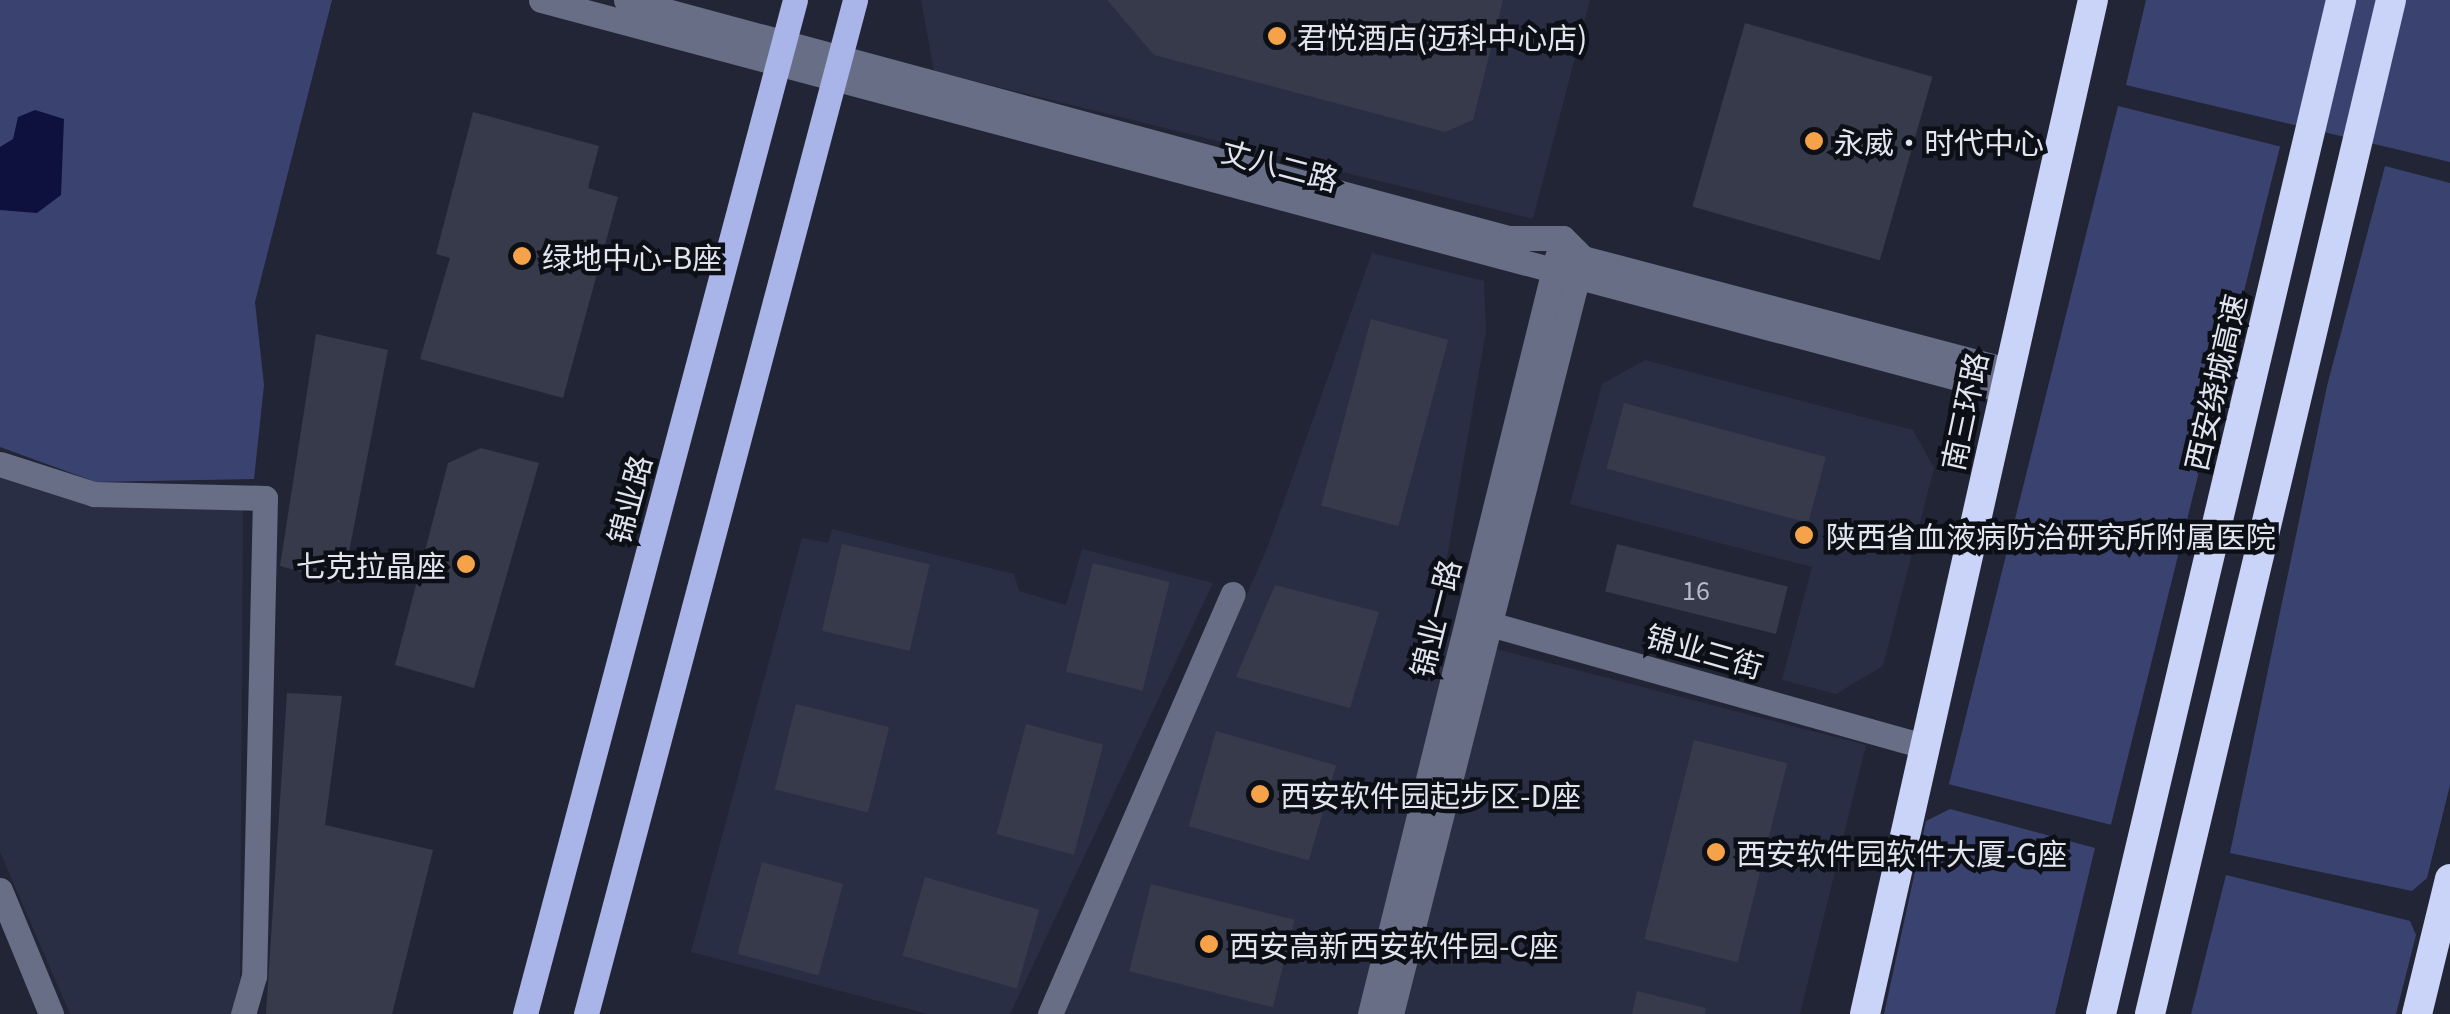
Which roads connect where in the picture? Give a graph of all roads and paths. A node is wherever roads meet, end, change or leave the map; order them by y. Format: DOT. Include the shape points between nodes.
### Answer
graph roads {
  1 [pos="541,0"];
  2 [pos="626,0"];
  3 [pos="795,0"];
  4 [pos="855,0"];
  5 [pos="2093,0"];
  6 [pos="2341,0"];
  7 [pos="2391,0"];
  8 [pos="781,53"];
  9 [pos="836,69"];
  10 [pos="1571,269"];
  11 [pos="2005,380"];
  12 [pos="0,464"];
  13 [pos="1233,594"];
  14 [pos="1479,621"];
  15 [pos="1925,746"];
  16 [pos="2152,796"];
  17 [pos="2450,879"];
  18 [pos="0,890"];
  19 [pos="2153,1007"];
  20 [pos="51,1014"];
  21 [pos="243,1014"];
  22 [pos="525,1014"];
  23 [pos="586,1014"];
  24 [pos="1050,1014"];
  25 [pos="1370,1014"];
  26 [pos="1391,1014"];
  27 [pos="1865,1014"];
  28 [pos="2080,1014"];
  29 [pos="2101,1014"];
  30 [pos="2417,1014"];
  1 -- 8 [label="street, 丈八二路"];
  2 -- 8 [label="street, 丈八二路"];
  3 -- 8 [label="main road, 锦业路"];
  4 -- 9 [label="main road"];
  5 -- 11 [label="highway, 南三环路"];
  6 -- 16 [label="highway, 西安绕城高速"];
  7 -- 19 [label="highway"];
  8 -- 9 [label="street, 丈八二路"];
  8 -- 22 [label="main road, 锦业路"];
  9 -- 10 [label="street, 丈八二路"];
  9 -- 10 [label="street, 丈八二路" via="1508,238 1563,238"];
  9 -- 23 [label="main road"];
  10 -- 11 [label="street, 丈八二路"];
  10 -- 14 [label="street, 锦业一路"];
  11 -- 15 [label="highway, 南三环路"];
  12 -- 21 [label="street" via="94,494 264,498 254,976"];
  13 -- 24 [label="street"];
  14 -- 15 [label="street, 锦业三街"];
  14 -- 25 [label="street, 锦业一路"];
  14 -- 26 [label="street, 锦业一路"];
  15 -- 27 [label="highway, 南三环路"];
  16 -- 28 [label="highway"];
  16 -- 29 [label="highway, 西安绕城高速"];
  17 -- 30 [label="highway"];
  18 -- 20 [label="street"];
}
